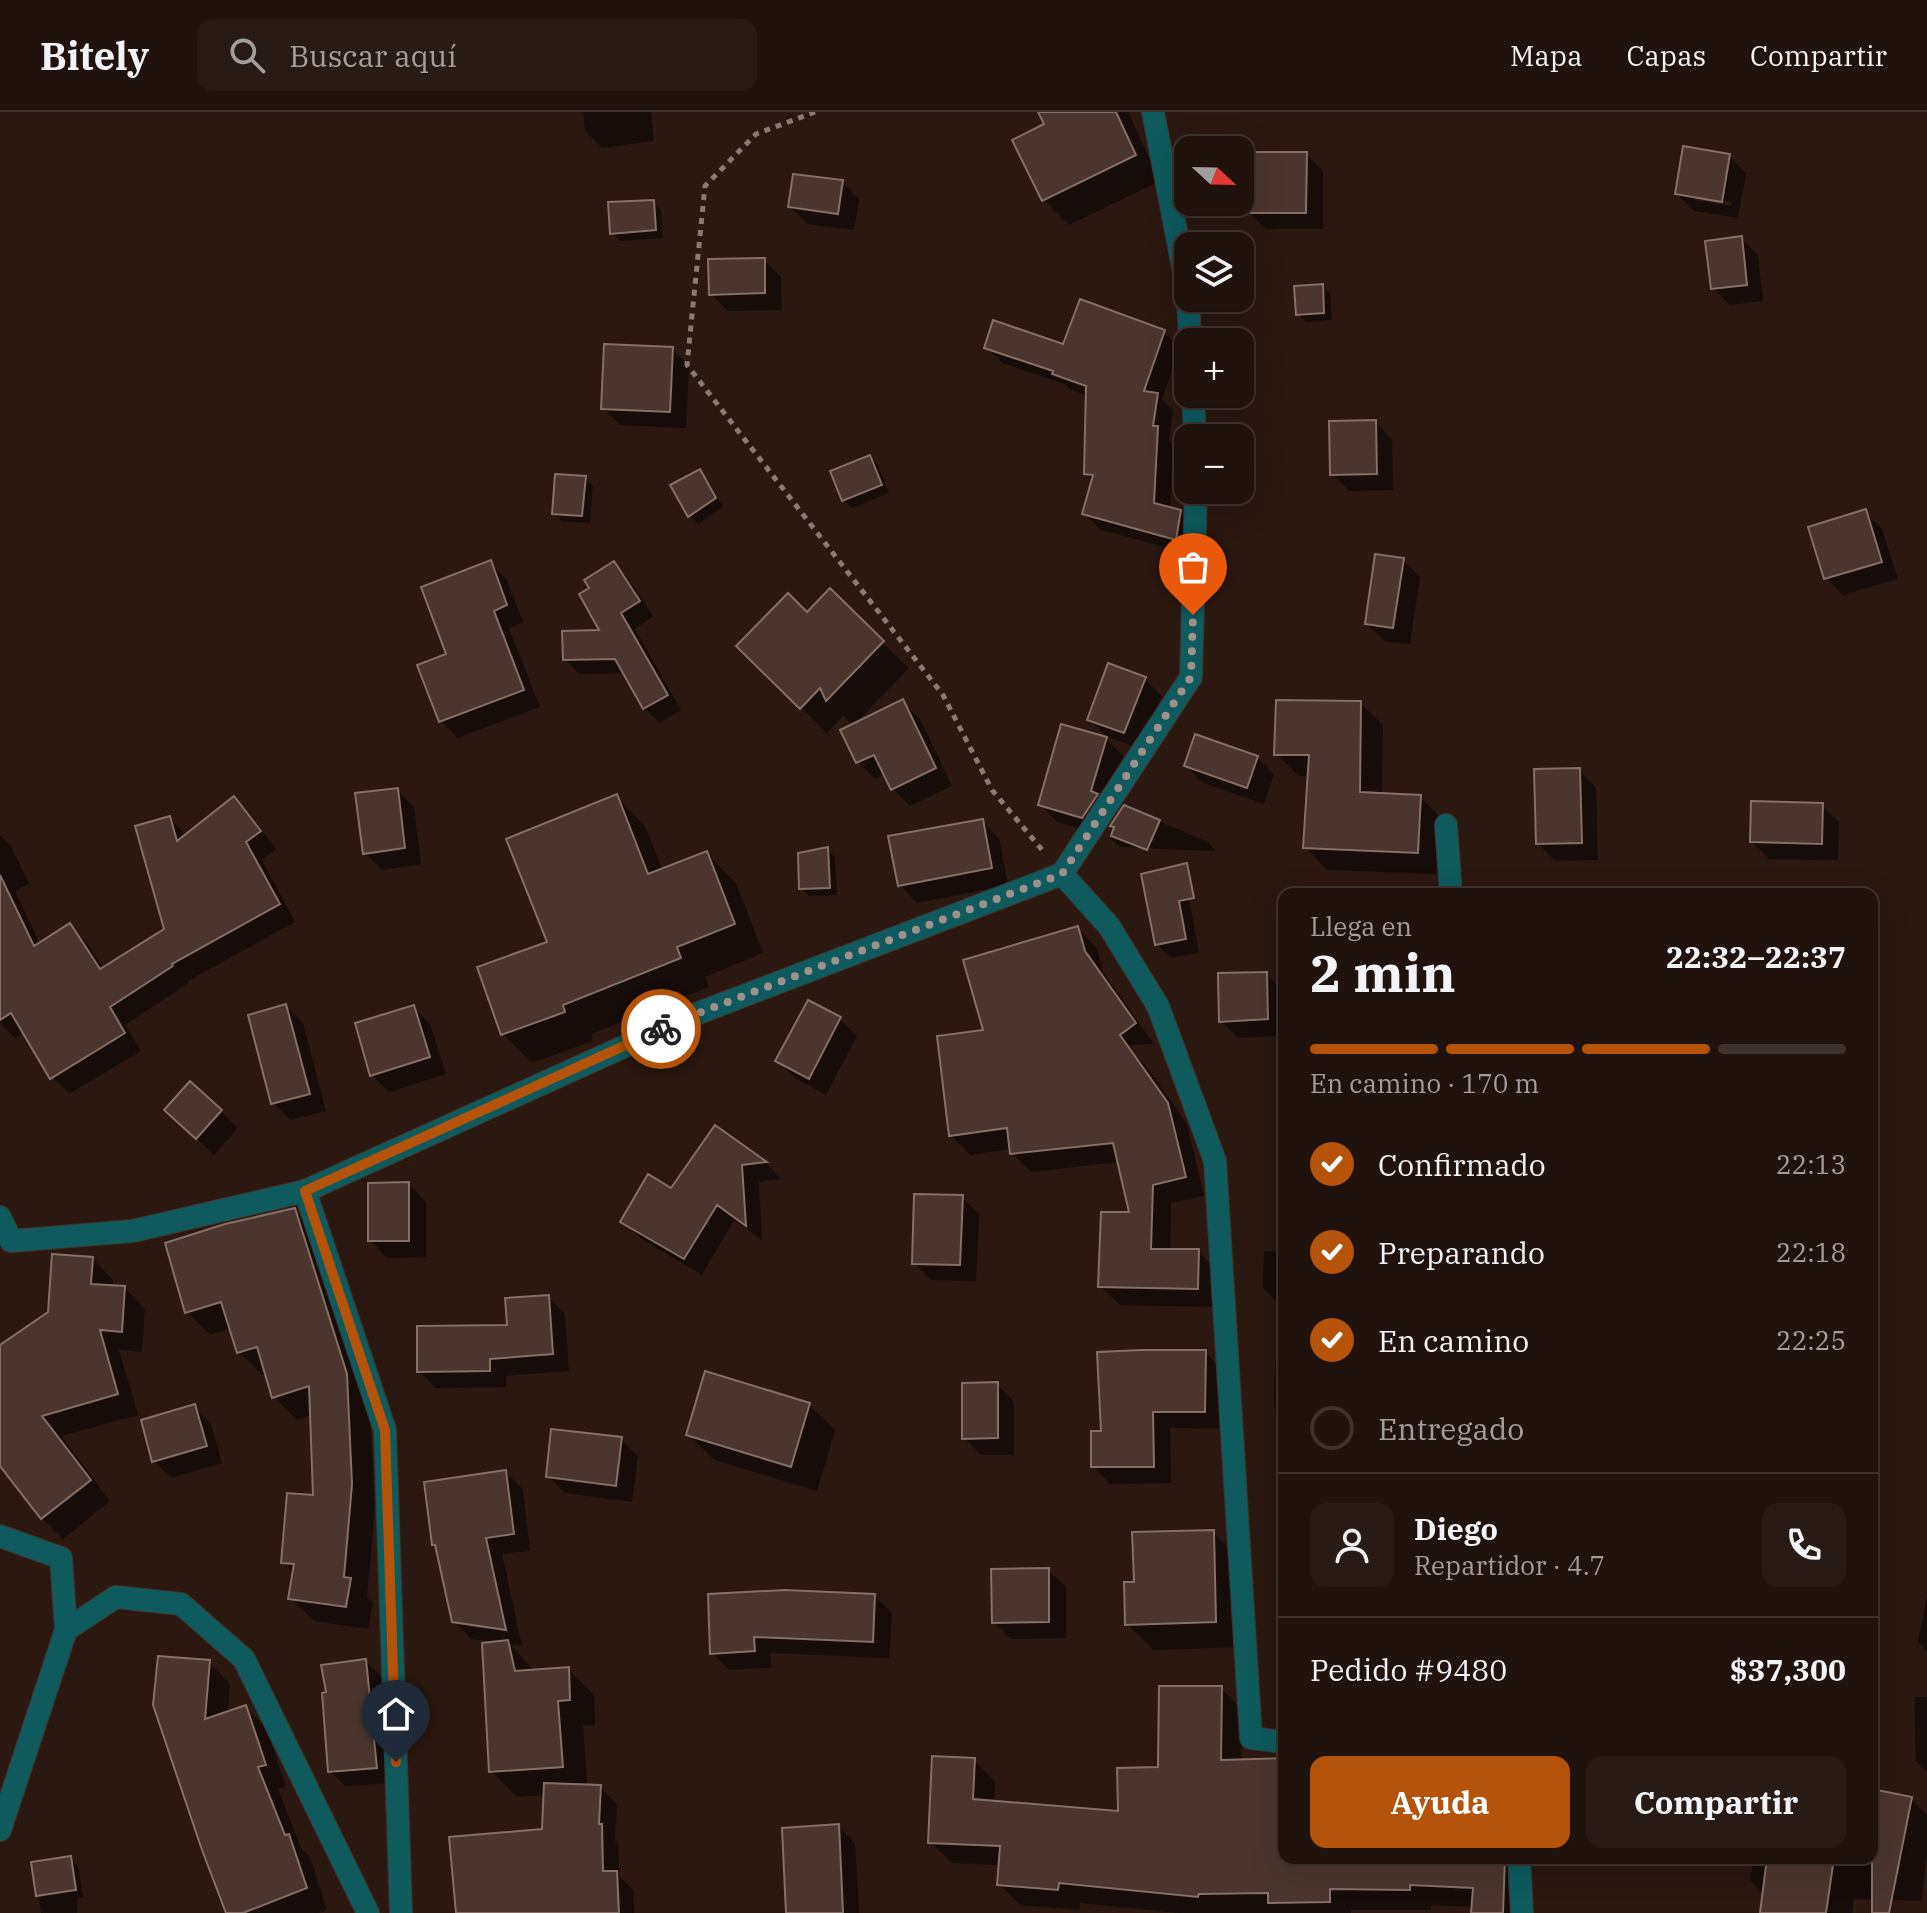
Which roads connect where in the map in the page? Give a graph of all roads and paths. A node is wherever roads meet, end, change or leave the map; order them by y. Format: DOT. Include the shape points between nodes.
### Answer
graph roads {
  1 [pos="815,112"];
  2 [pos="1153,112"];
  3 [pos="1189,328"];
  4 [pos="1196,504"];
  5 [pos="1446,825"];
  6 [pos="1062,874"];
  7 [pos="1451,888"];
  8 [pos="305,1191"];
  9 [pos="0,1217"];
  10 [pos="0,1536"];
  11 [pos="66,1630"];
  12 [pos="1278,1741"];
  13 [pos="0,1830"];
  14 [pos="1519,1864"];
  15 [pos="368,1913"];
  16 [pos="401,1913"];
  17 [pos="1522,1913"];
  1 -- 6 [label="path" via="756,134 705,186 687,365 943,695 992,790"];
  2 -- 3 [label="street" via="1188,293"];
  4 -- 6 [label="street" via="1191,677"];
  5 -- 7 [label="street"];
  6 -- 8 [label="street" via="696,1014"];
  6 -- 12 [label="street" via="1109,926 1158,1006 1215,1161 1251,1738"];
  8 -- 9 [label="street" via="133,1231 11,1241"];
  8 -- 16 [label="street" via="385,1430"];
  10 -- 11 [label="street" via="61,1558"];
  11 -- 13 [label="street"];
  11 -- 15 [label="street" via="116,1597 181,1604 244,1659"];
  14 -- 17 [label="street"];
}
